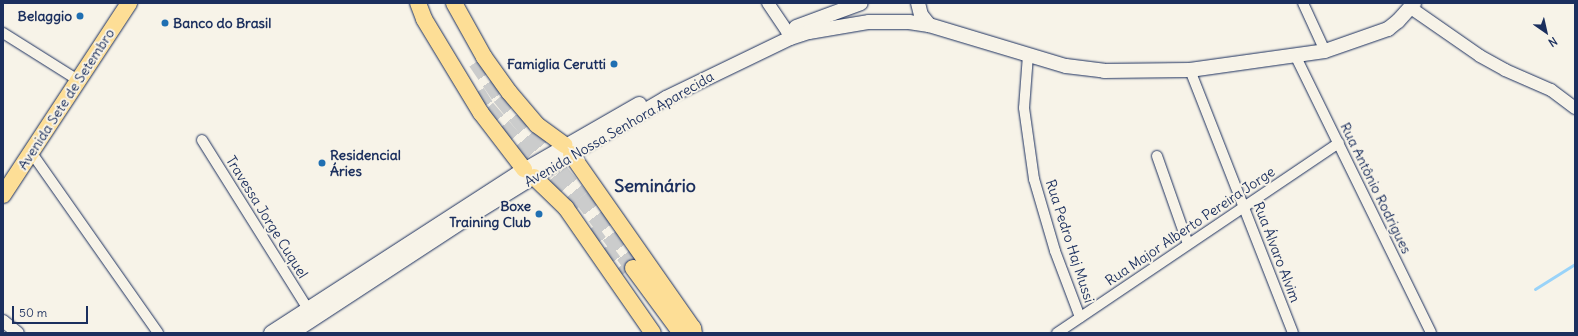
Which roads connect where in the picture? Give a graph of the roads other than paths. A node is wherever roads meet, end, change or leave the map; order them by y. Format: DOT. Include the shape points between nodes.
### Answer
graph roads {
  1 [pos="129,3"];
  2 [pos="418,3"];
  3 [pos="425,3"];
  4 [pos="452,3"];
  5 [pos="768,3"];
  6 [pos="861,3"];
  7 [pos="918,3"];
  8 [pos="1303,3"];
  9 [pos="1413,5"];
  10 [pos="930,25"];
  11 [pos="3,33"];
  12 [pos="788,34"];
  13 [pos="1325,51"];
  14 [pos="1028,55"];
  15 [pos="1296,55"];
  16 [pos="1190,70"];
  17 [pos="78,80"];
  18 [pos="1575,107"];
  19 [pos="202,140"];
  20 [pos="1339,143"];
  21 [pos="568,149"];
  22 [pos="31,152"];
  23 [pos="1157,156"];
  24 [pos="529,173"];
  25 [pos="3,195"];
  26 [pos="1243,206"];
  27 [pos="1188,244"];
  28 [pos="308,309"];
  29 [pos="1080,317"];
  30 [pos="3,321"];
  31 [pos="18,333"];
  32 [pos="158,333"];
  33 [pos="271,333"];
  34 [pos="292,333"];
  35 [pos="653,333"];
  36 [pos="665,333"];
  37 [pos="681,333"];
  38 [pos="694,333"];
  39 [pos="1057,333"];
  40 [pos="1293,333"];
  41 [pos="1431,333"];
  1 -- 17 [label="main road, Avenida Sete de Setembro"];
  2 -- 24 [label="main road" via="424,19 481,113"];
  3 -- 4 [label="main road" via="470,67"];
  4 -- 21 [label="main road" via="484,57 509,92 537,125"];
  5 -- 12 [label="street"];
  6 -- 12 [label="main road"];
  7 -- 10 [label="main road" via="921,15"];
  8 -- 13 [label="street"];
  9 -- 13 [label="main road, Avenida Nossa Senhora Aparecida" via="1388,29"];
  9 -- 18 [label="street" via="1480,56 1504,70 1551,90"];
  10 -- 12 [label="main road, Avenida Nossa Senhora Aparecida" via="862,23"];
  10 -- 14 [label="main road, Avenida Nossa Senhora Aparecida"];
  11 -- 17 [label="street"];
  12 -- 21 [label="main road, Avenida Nossa Senhora Aparecida" via="668,88"];
  13 -- 15 [label="main road, Avenida Nossa Senhora Aparecida"];
  14 -- 16 [label="main road, Avenida Nossa Senhora Aparecida" via="1066,66 1104,70"];
  14 -- 29 [label="street, Rua Pedro Haj Mussi" via="1024,108 1034,179 1055,251"];
  15 -- 16 [label="main road, Avenida Nossa Senhora Aparecida"];
  15 -- 20 [label="street, Rua Antônio Rodrigues"];
  16 -- 26 [label="street, Rua Álvaro Alvim"];
  17 -- 22 [label="main road, Avenida Sete de Setembro"];
  19 -- 28 [label="street, Travessa Jorge Cuquel"];
  20 -- 26 [label="street, Rua Major Alberto Pereira Jorge"];
  20 -- 41 [label="street, Rua Antônio Rodrigues"];
  21 -- 24 [label="main road, Avenida Nossa Senhora Aparecida"];
  21 -- 38 [label="main road"];
  22 -- 25 [label="main road, Avenida Sete de Setembro"];
  22 -- 32 [label="street"];
  23 -- 27 [label="street"];
  24 -- 28 [label="main road, Avenida Nossa Senhora Aparecida"];
  24 -- 34 [label="main road, Avenida Nossa Senhora Aparecida"];
  24 -- 35 [label="main road" via="566,208"];
  26 -- 27 [label="street, Rua Major Alberto Pereira Jorge"];
  26 -- 40 [label="street, Rua Álvaro Alvim"];
  27 -- 29 [label="street, Rua Major Alberto Pereira Jorge"];
  28 -- 33 [label="main road, Avenida Nossa Senhora Aparecida"];
  29 -- 39 [label="street, Rua Major Alberto Pereira Jorge"];
  30 -- 31 [label="street"];
  36 -- 37 [label="main road" via="628,271"];
}
